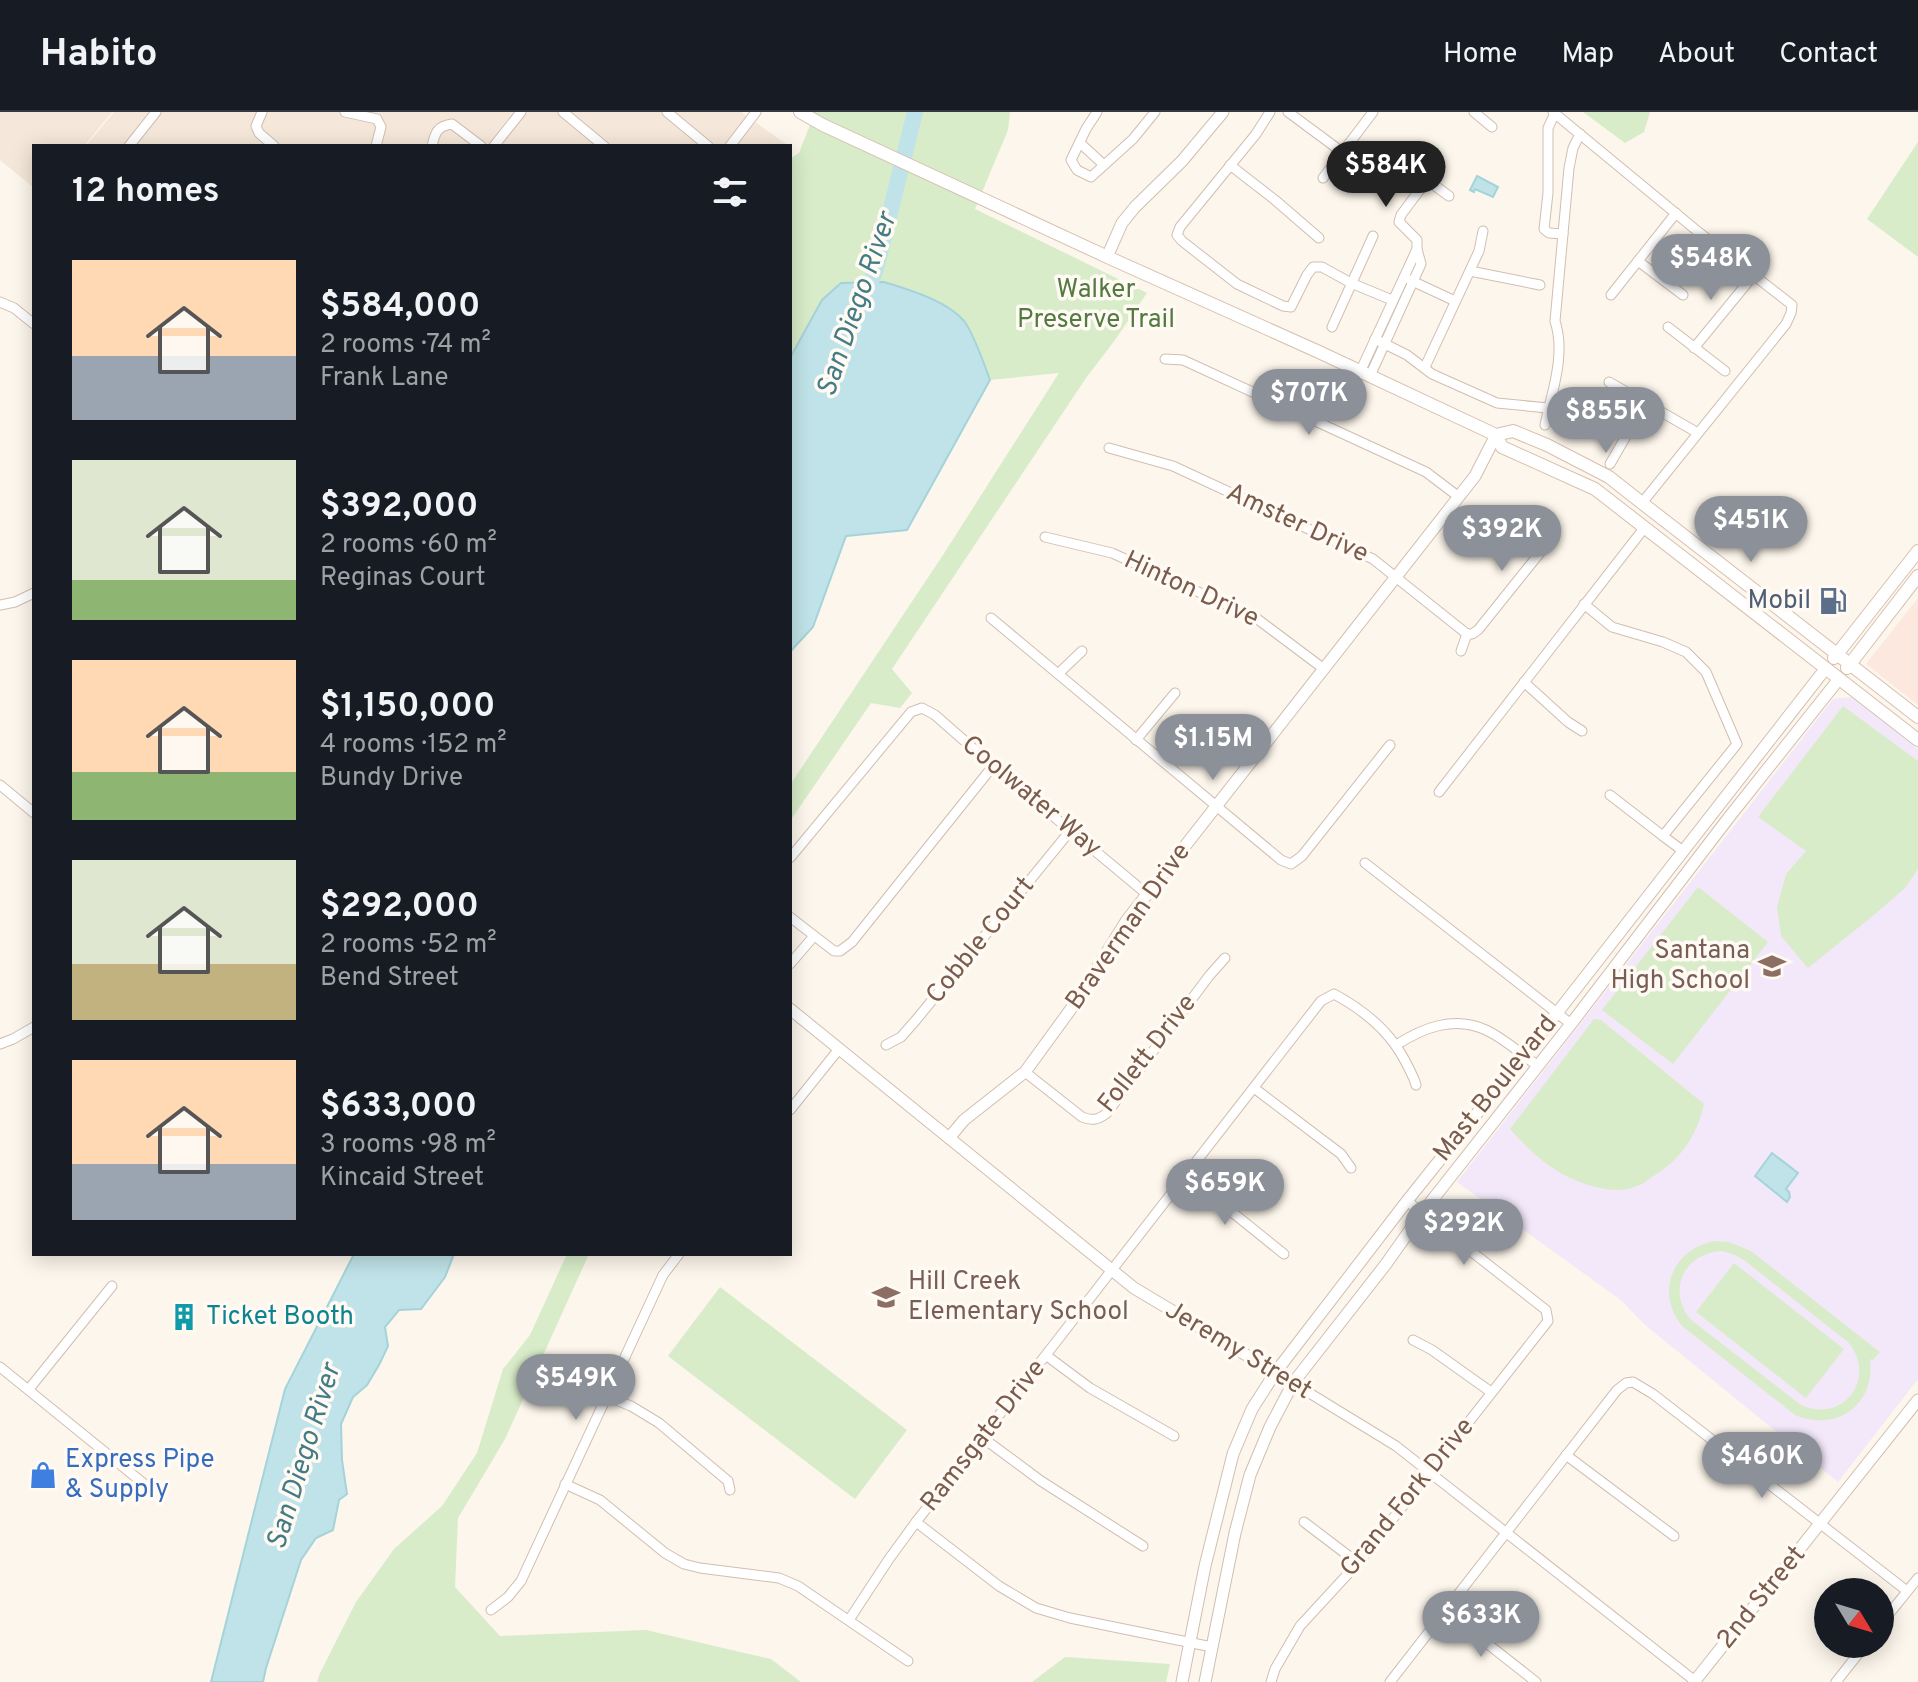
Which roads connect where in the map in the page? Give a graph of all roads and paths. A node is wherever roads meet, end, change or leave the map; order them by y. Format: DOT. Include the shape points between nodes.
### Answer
graph roads {
  1 [pos="156,112"];
  2 [pos="262,112"];
  3 [pos="345,112"];
  4 [pos="521,112"];
  5 [pos="563,112"];
  6 [pos="667,112"];
  7 [pos="756,112"];
  8 [pos="800,112"];
  9 [pos="1097,112"];
  10 [pos="1155,112"];
  11 [pos="1222,112"];
  12 [pos="1270,112"];
  13 [pos="1288,112"];
  14 [pos="1373,112"];
  15 [pos="1474,112"];
  16 [pos="1554,112"];
  17 [pos="1492,127"];
  18 [pos="1580,134"];
  19 [pos="1080,143"];
  20 [pos="131,144"];
  21 [pos="272,144"];
  22 [pos="377,144"];
  23 [pos="433,144"];
  24 [pos="478,144"];
  25 [pos="496,144"];
  26 [pos="602,144"];
  27 [pos="706,144"];
  28 [pos="732,144"];
  29 [pos="1342,152"];
  30 [pos="1397,158"];
  31 [pos="1104,165"];
  32 [pos="1230,165"];
  33 [pos="1323,178"];
  34 [pos="1427,180"];
  35 [pos="1449,196"];
  36 [pos="1676,213"];
  37 [pos="1483,231"];
  38 [pos="1563,234"];
  39 [pos="1373,236"];
  40 [pos="1319,238"];
  41 [pos="1107,257"];
  42 [pos="1638,261"];
  43 [pos="1470,271"];
  44 [pos="1753,276"];
  45 [pos="1408,279"];
  46 [pos="1351,283"];
  47 [pos="1540,285"];
  48 [pos="1611,295"];
  49 [pos="1683,295"];
  50 [pos="1392,300"];
  51 [pos="1455,301"];
  52 [pos="0,302"];
  53 [pos="32,322"];
  54 [pos="1332,327"];
  55 [pos="1668,327"];
  56 [pos="1380,341"];
  57 [pos="1694,348"];
  58 [pos="1165,359"];
  59 [pos="1425,367"];
  60 [pos="1725,371"];
  61 [pos="1365,374"];
  62 [pos="1609,382"];
  63 [pos="1645,403"];
  64 [pos="1548,408"];
  65 [pos="1545,425"];
  66 [pos="1698,433"];
  67 [pos="1496,435"];
  68 [pos="1109,448"];
  69 [pos="1610,464"];
  70 [pos="1585,483"];
  71 [pos="1459,497"];
  72 [pos="1642,503"];
  73 [pos="1645,527"];
  74 [pos="1045,537"];
  75 [pos="1551,539"];
  76 [pos="1918,551"];
  77 [pos="1918,576"];
  78 [pos="1396,578"];
  79 [pos="32,594"];
  80 [pos="1584,604"];
  81 [pos="0,605"];
  82 [pos="991,618"];
  83 [pos="1467,634"];
  84 [pos="1082,651"];
  85 [pos="1461,651"];
  86 [pos="1837,654"];
  87 [pos="1850,665"];
  88 [pos="1826,668"];
  89 [pos="1324,669"];
  90 [pos="1058,674"];
  91 [pos="1839,679"];
  92 [pos="1524,682"];
  93 [pos="1175,693"];
  94 [pos="1918,717"];
  95 [pos="1582,731"];
  96 [pos="1136,740"];
  97 [pos="1918,740"];
  98 [pos="1390,745"];
  99 [pos="993,766"];
  100 [pos="0,785"];
  101 [pos="1439,792"];
  102 [pos="1610,795"];
  103 [pos="1216,807"];
  104 [pos="32,811"];
  105 [pos="1070,831"];
  106 [pos="1663,836"];
  107 [pos="1683,851"];
  108 [pos="792,856"];
  109 [pos="1365,863"];
  110 [pos="1148,895"];
  111 [pos="792,919"];
  112 [pos="814,936"];
  113 [pos="1225,958"];
  114 [pos="792,962"];
  115 [pos="792,1011"];
  116 [pos="1557,1013"];
  117 [pos="1571,1024"];
  118 [pos="32,1028"];
  119 [pos="0,1044"];
  120 [pos="886,1045"];
  121 [pos="1396,1045"];
  122 [pos="839,1049"];
  123 [pos="1522,1055"];
  124 [pos="1538,1066"];
  125 [pos="1025,1072"];
  126 [pos="1416,1085"];
  127 [pos="1254,1088"];
  128 [pos="792,1108"];
  129 [pos="949,1138"];
  130 [pos="1351,1168"];
  131 [pos="1186,1175"];
  132 [pos="1407,1201"];
  133 [pos="1422,1213"];
  134 [pos="1284,1254"];
  135 [pos="677,1256"];
  136 [pos="1112,1271"];
  137 [pos="112,1286"];
  138 [pos="1413,1340"];
  139 [pos="1047,1356"];
  140 [pos="0,1367"];
  141 [pos="1275,1373"];
  142 [pos="1293,1383"];
  143 [pos="29,1389"];
  144 [pos="1491,1392"];
  145 [pos="606,1396"];
  146 [pos="1918,1400"];
  147 [pos="1174,1436"];
  148 [pos="983,1438"];
  149 [pos="1566,1455"];
  150 [pos="1429,1471"];
  151 [pos="143,1483"];
  152 [pos="565,1484"];
  153 [pos="730,1490"];
  154 [pos="916,1522"];
  155 [pos="1304,1522"];
  156 [pos="1820,1525"];
  157 [pos="1506,1532"];
  158 [pos="1674,1536"];
  159 [pos="1143,1546"];
  160 [pos="1358,1563"];
  161 [pos="1918,1578"];
  162 [pos="1907,1591"];
  163 [pos="1894,1607"];
  164 [pos="491,1610"];
  165 [pos="1446,1611"];
  166 [pos="849,1620"];
  167 [pos="1191,1642"];
  168 [pos="1212,1647"];
  169 [pos="1855,1658"];
  170 [pos="908,1661"];
  171 [pos="1182,1682"];
  172 [pos="1205,1682"];
  173 [pos="1271,1682"];
  174 [pos="1390,1682"];
  175 [pos="1536,1682"];
  176 [pos="1695,1682"];
  177 [pos="1836,1682"];
  1 -- 20 [label="street"];
  2 -- 21 [label="street" via="256,126"];
  3 -- 22 [label="street" via="377,119 381,127"];
  4 -- 25 [label="street"];
  5 -- 26 [label="street"];
  6 -- 27 [label="street"];
  7 -- 28 [label="street"];
  8 -- 41 [label="main road"];
  9 -- 19 [label="street"];
  10 -- 31 [label="street"];
  11 -- 41 [label="street" via="1122,223"];
  12 -- 32 [label="street"];
  13 -- 29 [label="street"];
  14 -- 29 [label="street"];
  15 -- 17 [label="street"];
  16 -- 18 [label="street"];
  16 -- 38 [label="street" via="1548,128 1544,229"];
  18 -- 36 [label="street"];
  18 -- 38 [label="street" via="1569,168"];
  19 -- 31 [label="street"];
  19 -- 31 [label="street" via="1071,160 1077,170 1091,177"];
  23 -- 24 [label="street" via="437,130 452,124"];
  29 -- 33 [label="street"];
  30 -- 34 [label="street"];
  32 -- 40 [label="street"];
  32 -- 46 [label="street" via="1180,227 1177,235 1182,241 1237,284 1283,306 1291,307 1313,267"];
  34 -- 35 [label="street"];
  34 -- 45 [label="street" via="1399,222 1417,240 1421,264"];
  36 -- 42 [label="street"];
  36 -- 44 [label="street"];
  37 -- 43 [label="street"];
  38 -- 64 [label="street" via="1555,321 1558,364"];
  39 -- 46 [label="street"];
  41 -- 61 [label="main road"];
  42 -- 48 [label="street"];
  42 -- 49 [label="street"];
  43 -- 47 [label="street"];
  43 -- 51 [label="street"];
  44 -- 57 [label="street"];
  44 -- 66 [label="street" via="1792,305 1791,313"];
  45 -- 50 [label="street"];
  45 -- 51 [label="street"];
  45 -- 56 [label="street"];
  46 -- 50 [label="street"];
  46 -- 54 [label="street"];
  50 -- 56 [label="street"];
  51 -- 59 [label="street"];
  52 -- 53 [label="street"];
  55 -- 57 [label="street"];
  56 -- 59 [label="street"];
  56 -- 61 [label="street"];
  57 -- 60 [label="street"];
  58 -- 71 [label="street" via="1183,360 1426,472"];
  59 -- 64 [label="street" via="1497,403"];
  61 -- 67 [label="main road"];
  62 -- 63 [label="street"];
  63 -- 66 [label="street"];
  63 -- 69 [label="street"];
  64 -- 65 [label="street"];
  66 -- 72 [label="street"];
  67 -- 70 [label="main road" via="1502,447"];
  67 -- 71 [label="street, Braverman Drive"];
  67 -- 72 [label="main road" via="1513,431 1547,445 1609,477"];
  68 -- 78 [label="street, Amster Drive" via="1173,466 1373,559"];
  70 -- 72 [label="main road" via="1595,483 1634,508"];
  70 -- 73 [label="main road"];
  71 -- 78 [label="street, Braverman Drive"];
  72 -- 86 [label="main road"];
  73 -- 80 [label="street"];
  73 -- 88 [label="main road"];
  74 -- 89 [label="street, Hinton Drive" via="1112,553 1256,618"];
  75 -- 83 [label="street" via="1478,630"];
  76 -- 86 [label="main road, Mast Boulevard"];
  77 -- 87 [label="main road, Mast Boulevard"];
  78 -- 83 [label="street, Amster Drive"];
  78 -- 89 [label="street, Braverman Drive"];
  79 -- 81 [label="street"];
  80 -- 92 [label="street"];
  80 -- 106 [label="street" via="1612,627 1686,652 1706,672 1737,744"];
  82 -- 90 [label="street"];
  83 -- 85 [label="street"];
  84 -- 90 [label="street"];
  86 -- 87 [label="main road"];
  86 -- 88 [label="main road, Mast Boulevard"];
  87 -- 91 [label="main road, Mast Boulevard"];
  87 -- 94 [label="main road"];
  88 -- 91 [label="main road"];
  88 -- 107 [label="street, Mast Boulevard"];
  89 -- 103 [label="street, Braverman Drive"];
  90 -- 96 [label="street"];
  91 -- 97 [label="main road"];
  91 -- 117 [label="street, Mast Boulevard"];
  92 -- 95 [label="street"];
  92 -- 101 [label="street"];
  93 -- 96 [label="street"];
  96 -- 103 [label="street"];
  98 -- 103 [label="street" via="1291,864"];
  99 -- 105 [label="street, Coolwater Way"];
  99 -- 108 [label="street, Coolwater Way" via="935,715 922,708 911,712"];
  99 -- 112 [label="street" via="852,942 834,951"];
  100 -- 104 [label="street"];
  102 -- 106 [label="street"];
  103 -- 110 [label="street, Braverman Drive"];
  105 -- 110 [label="street, Coolwater Way"];
  105 -- 120 [label="street, Cobble Court" via="916,1020"];
  106 -- 107 [label="street"];
  107 -- 116 [label="street, Mast Boulevard"];
  109 -- 116 [label="street"];
  110 -- 125 [label="street, Braverman Drive"];
  111 -- 112 [label="street"];
  112 -- 114 [label="street"];
  113 -- 125 [label="street, Follett Drive" via="1101,1117 1082,1117"];
  115 -- 122 [label="street, Jeremy Street"];
  116 -- 117 [label="street"];
  116 -- 123 [label="street, Mast Boulevard"];
  117 -- 124 [label="street, Mast Boulevard"];
  118 -- 119 [label="street"];
  121 -- 123 [label="street" via="1422,1029 1457,1023 1484,1029"];
  121 -- 126 [label="street"];
  121 -- 127 [label="street, Ramsgate Drive" via="1356,1005 1327,996"];
  122 -- 128 [label="street"];
  122 -- 129 [label="street, Jeremy Street"];
  123 -- 124 [label="street"];
  123 -- 132 [label="street, Mast Boulevard"];
  124 -- 133 [label="street, Mast Boulevard"];
  125 -- 129 [label="street, Braverman Drive"];
  127 -- 130 [label="street" via="1341,1154"];
  127 -- 131 [label="street, Ramsgate Drive"];
  129 -- 136 [label="street, Jeremy Street"];
  131 -- 134 [label="street"];
  131 -- 136 [label="street, Ramsgate Drive"];
  132 -- 133 [label="street"];
  132 -- 141 [label="street, Mast Boulevard"];
  133 -- 142 [label="street, Mast Boulevard"];
  133 -- 144 [label="street, Grand Fork Drive" via="1546,1310 1548,1321"];
  135 -- 145 [label="street" via="663,1275"];
  136 -- 139 [label="street, Ramsgate Drive"];
  136 -- 141 [label="street, Jeremy Street" via="1149,1299"];
  137 -- 143 [label="street"];
  138 -- 144 [label="street"];
  139 -- 147 [label="street" via="1090,1388"];
  139 -- 148 [label="street, Ramsgate Drive"];
  140 -- 143 [label="street"];
  141 -- 142 [label="street, Jeremy Street"];
  141 -- 167 [label="street, Mast Boulevard" via="1233,1454"];
  142 -- 150 [label="street, Jeremy Street"];
  142 -- 168 [label="street, Mast Boulevard" via="1250,1475"];
  143 -- 151 [label="street"];
  144 -- 150 [label="street, Grand Fork Drive"];
  145 -- 152 [label="street"];
  145 -- 153 [label="street" via="659,1423 728,1481"];
  146 -- 156 [label="street, 2nd Street"];
  148 -- 154 [label="street, Ramsgate Drive"];
  148 -- 159 [label="street"];
  149 -- 156 [label="street" via="1617,1390 1633,1382"];
  149 -- 157 [label="street"];
  149 -- 158 [label="street"];
  150 -- 157 [label="street, Jeremy Street"];
  150 -- 160 [label="street, Grand Fork Drive"];
  152 -- 164 [label="street" via="521,1581"];
  152 -- 166 [label="street" via="600,1500 684,1564 779,1578"];
  154 -- 166 [label="street, Ramsgate Drive"];
  154 -- 167 [label="street" via="1036,1608"];
  155 -- 160 [label="street"];
  156 -- 162 [label="street"];
  156 -- 176 [label="street, 2nd Street"];
  157 -- 165 [label="street"];
  157 -- 176 [label="street, Jeremy Street"];
  160 -- 173 [label="street, Grand Fork Drive" via="1300,1626"];
  161 -- 162 [label="street"];
  162 -- 163 [label="street"];
  165 -- 174 [label="street"];
  165 -- 175 [label="street"];
  166 -- 170 [label="street"];
  167 -- 168 [label="street"];
  167 -- 171 [label="street, Mast Boulevard"];
  168 -- 172 [label="street, Mast Boulevard"];
  169 -- 177 [label="street"];
}
